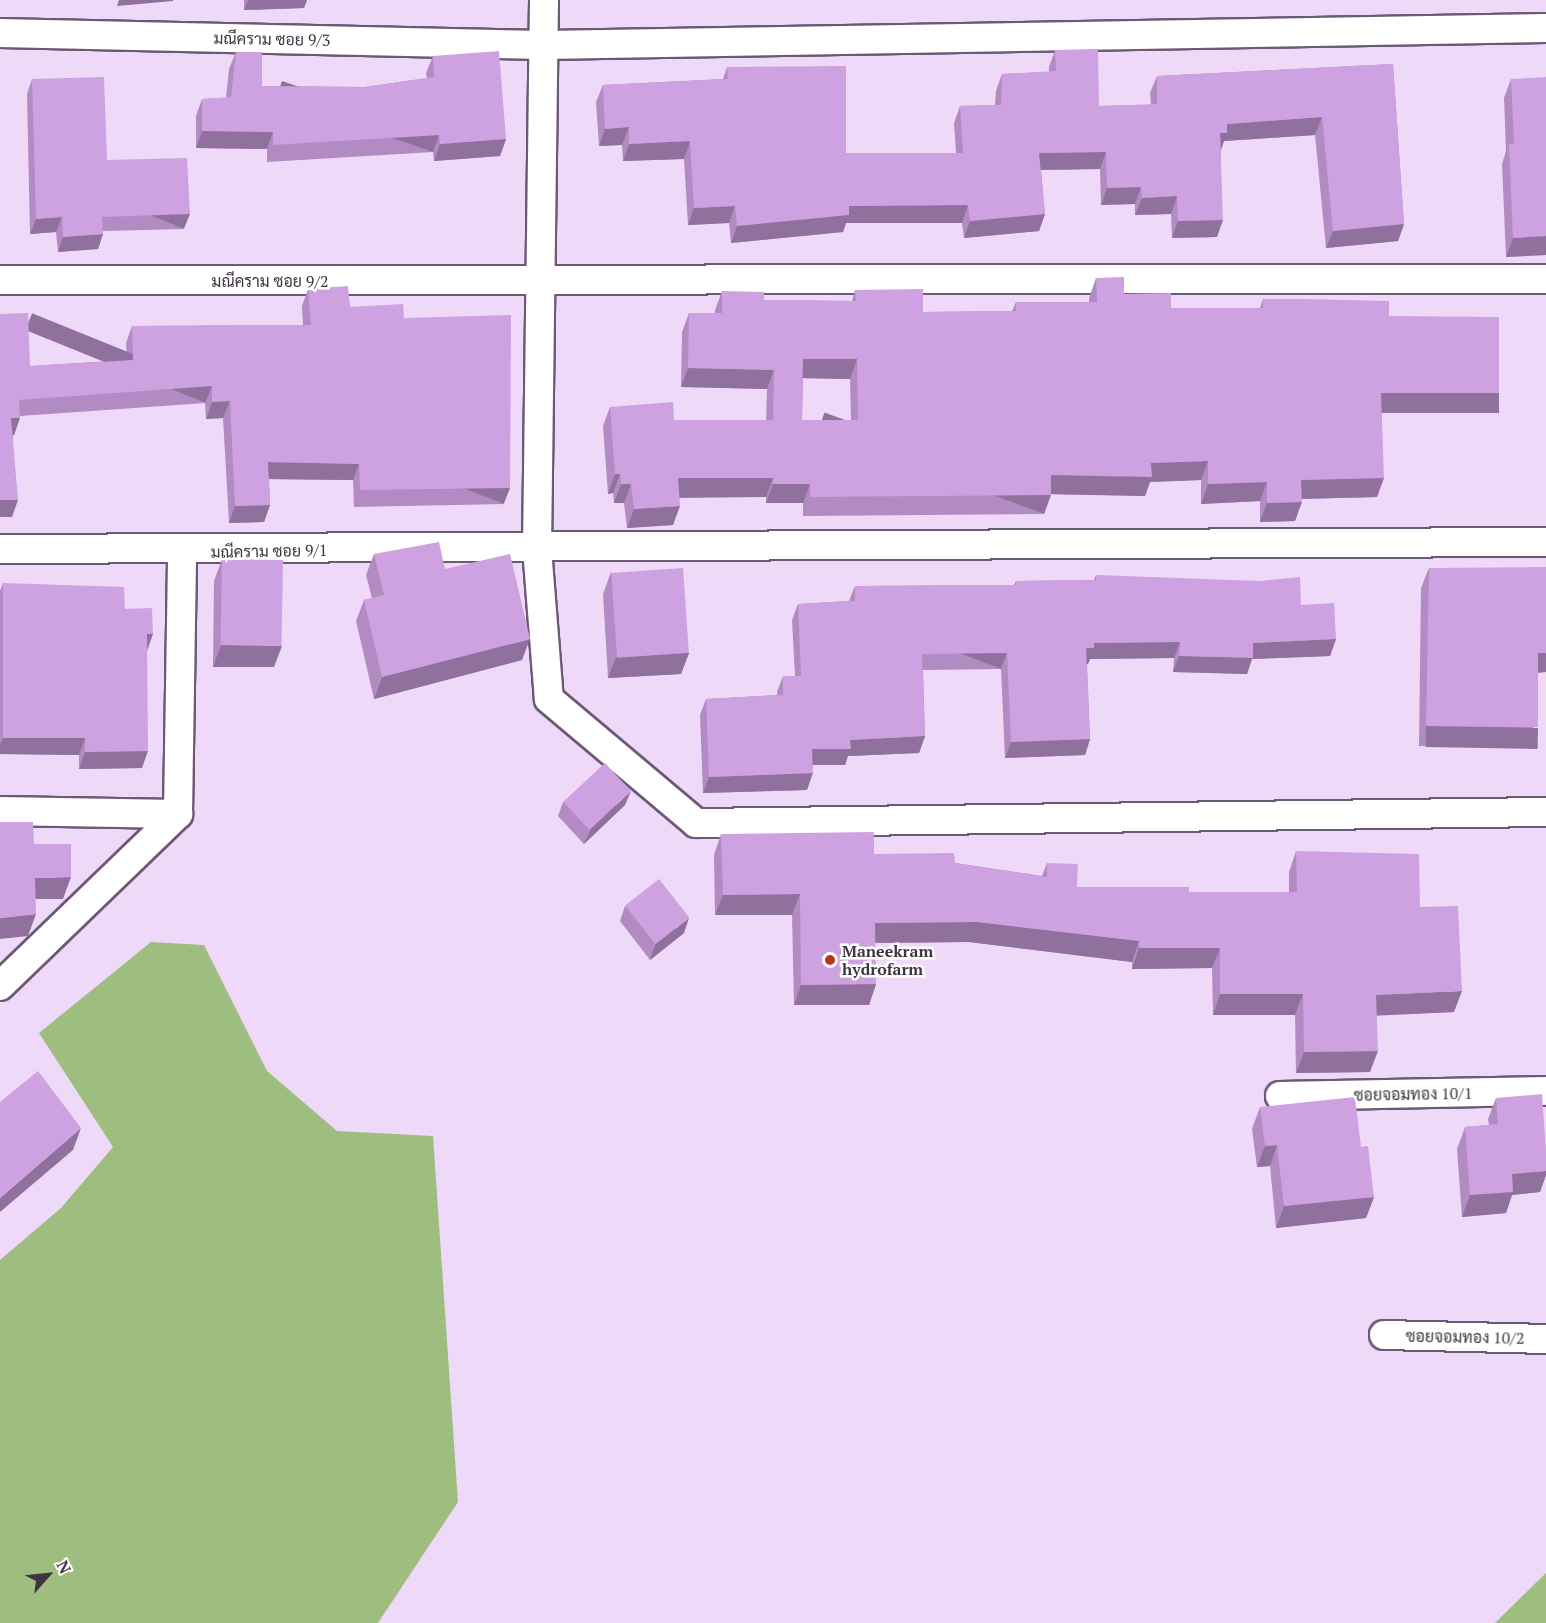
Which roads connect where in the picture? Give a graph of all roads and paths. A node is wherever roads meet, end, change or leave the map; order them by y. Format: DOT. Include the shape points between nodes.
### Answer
graph roads {
  1 [pos="544,0"];
  2 [pos="1546,28"];
  3 [pos="0,33"];
  4 [pos="543,45"];
  5 [pos="1546,279"];
  6 [pos="0,280"];
  7 [pos="541,282"];
  8 [pos="1546,542"];
  9 [pos="537,548"];
  10 [pos="0,549"];
  11 [pos="182,552"];
  12 [pos="0,811"];
  13 [pos="1546,812"];
  14 [pos="178,814"];
  15 [pos="0,986"];
  16 [pos="1546,1091"];
  17 [pos="1280,1096"];
  18 [pos="1384,1335"];
  19 [pos="1546,1339"];
  1 -- 4 [label="street"];
  2 -- 4 [label="street, มณีคราม ซอย 9/3"];
  3 -- 4 [label="street, มณีคราม ซอย 9/3"];
  4 -- 7 [label="street"];
  5 -- 7 [label="street, มณีคราม ซอย 9/2"];
  6 -- 7 [label="street, มณีคราม ซอย 9/2"];
  7 -- 9 [label="street"];
  8 -- 9 [label="street, มณีคราม ซอย 9/1"];
  9 -- 11 [label="street, มณีคราม ซอย 9/1"];
  9 -- 13 [label="street" via="549,699 696,823"];
  10 -- 11 [label="street, มณีคราม ซอย 9/1"];
  11 -- 14 [label="street"];
  12 -- 14 [label="street"];
  14 -- 15 [label="street"];
  16 -- 17 [label="street, ซอยจอมทอง 10/1"];
  18 -- 19 [label="street, ซอยจอมทอง 10/2"];
}
